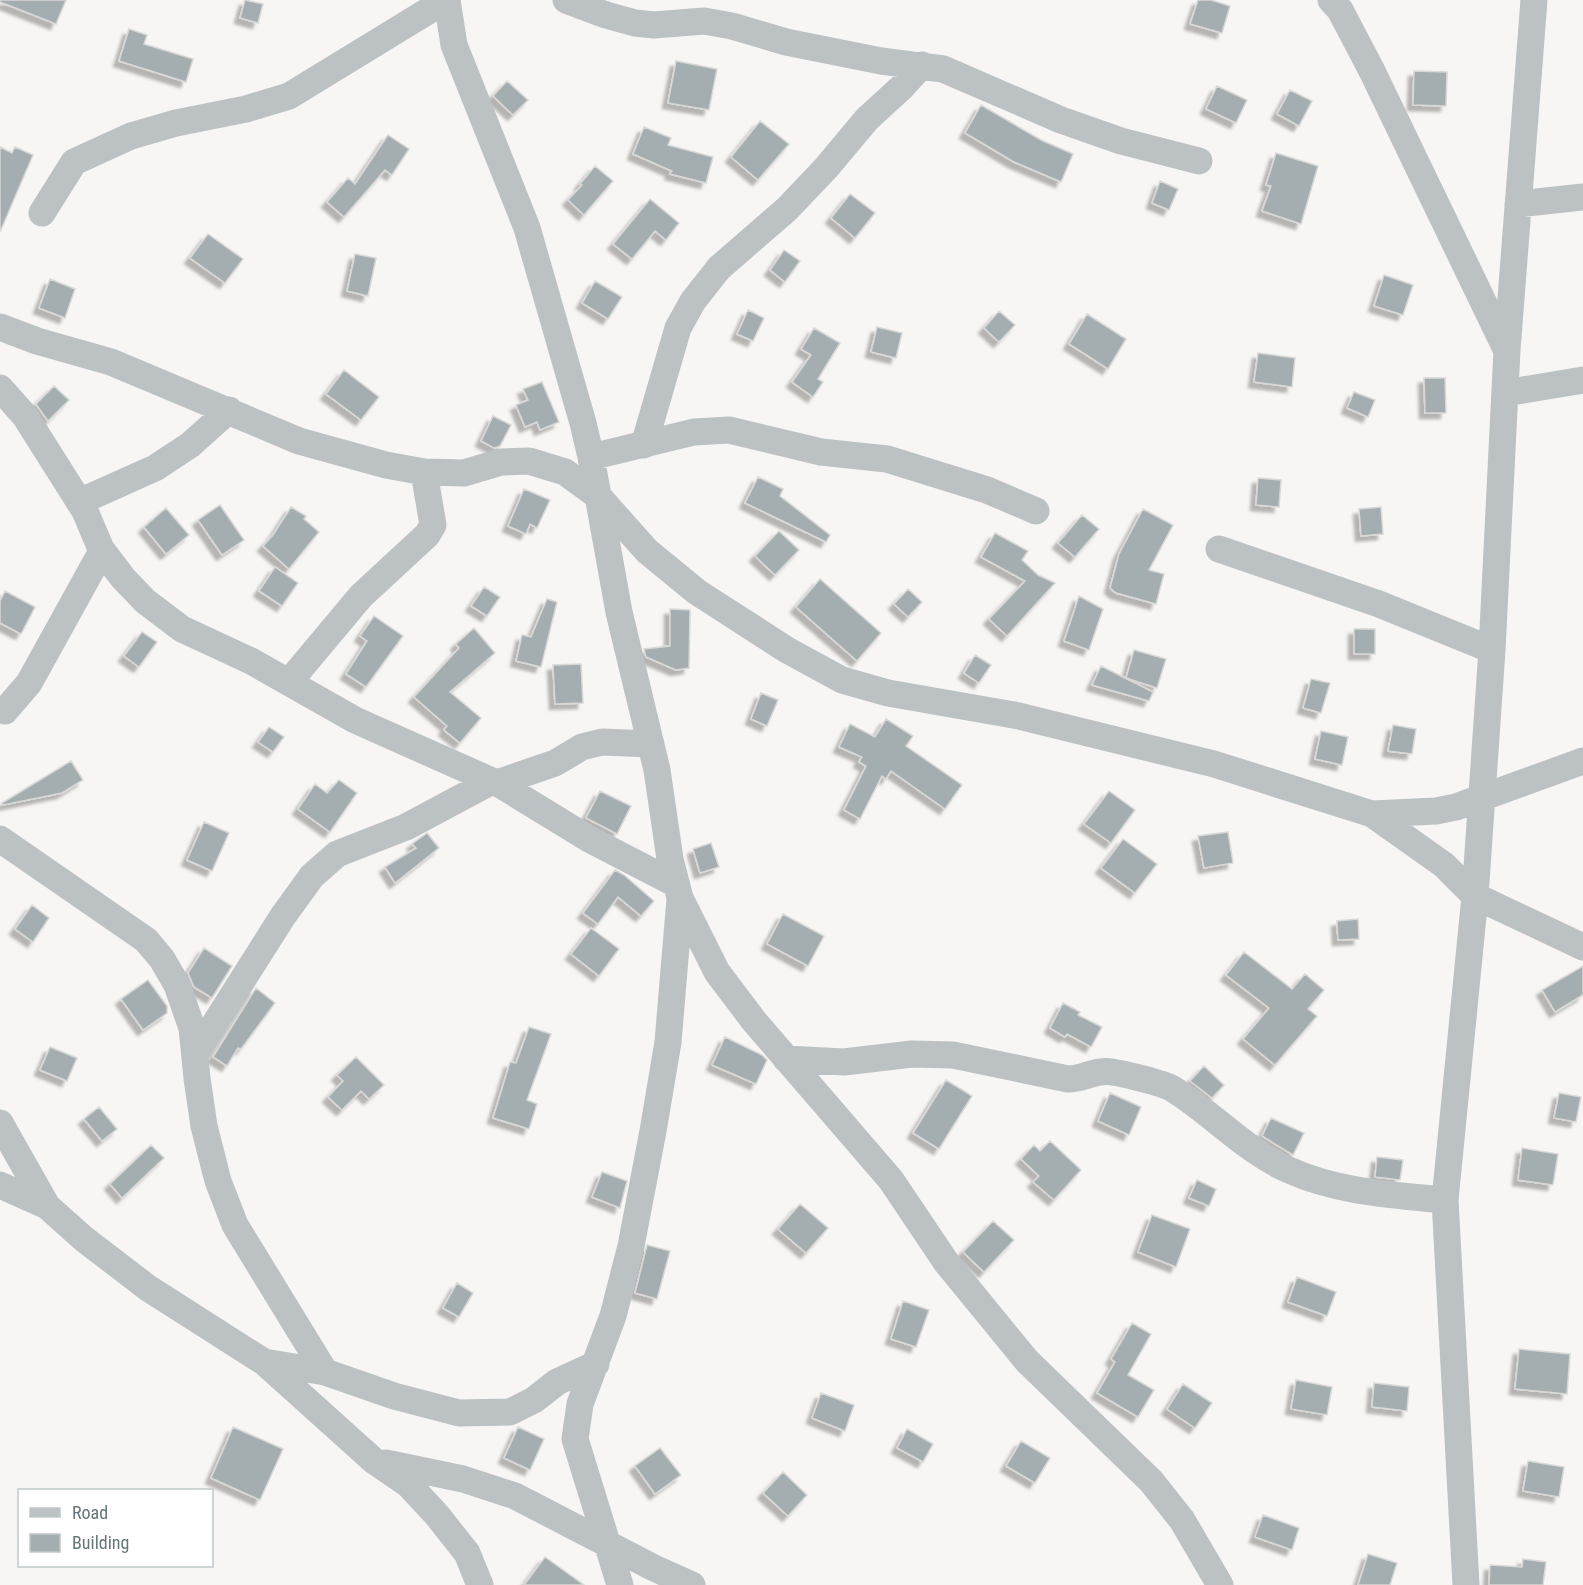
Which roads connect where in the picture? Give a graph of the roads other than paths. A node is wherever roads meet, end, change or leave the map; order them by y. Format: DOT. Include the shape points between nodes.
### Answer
graph roads {
  1 [pos="447,0"];
  2 [pos="567,0"];
  3 [pos="1331,0"];
  4 [pos="1534,0"];
  5 [pos="922,65"];
  6 [pos="1199,161"];
  7 [pos="1583,197"];
  8 [pos="1518,204"];
  9 [pos="42,213"];
  10 [pos="0,327"];
  11 [pos="1507,350"];
  12 [pos="1583,380"];
  13 [pos="0,388"];
  14 [pos="1505,393"];
  15 [pos="229,410"];
  16 [pos="644,445"];
  17 [pos="591,457"];
  18 [pos="424,472"];
  19 [pos="598,496"];
  20 [pos="79,502"];
  21 [pos="1036,511"];
  22 [pos="1219,549"];
  23 [pos="105,554"];
  24 [pos="1492,650"];
  25 [pos="289,682"];
  26 [pos="5,711"];
  27 [pos="651,744"];
  28 [pos="1583,761"];
  29 [pos="495,782"];
  30 [pos="1482,799"];
  31 [pos="1372,814"];
  32 [pos="0,839"];
  33 [pos="678,891"];
  34 [pos="1475,896"];
  35 [pos="1583,947"];
  36 [pos="195,1055"];
  37 [pos="786,1059"];
  38 [pos="0,1123"];
  39 [pos="0,1185"];
  40 [pos="1445,1200"];
  41 [pos="47,1206"];
  42 [pos="264,1362"];
  43 [pos="596,1364"];
  44 [pos="325,1372"];
  45 [pos="373,1460"];
  46 [pos="607,1544"];
  47 [pos="480,1585"];
  48 [pos="620,1585"];
  49 [pos="692,1585"];
  50 [pos="1220,1585"];
  51 [pos="1466,1585"];
  1 -- 9 [label="street" via="289,96 131,136 74,162"];
  1 -- 17 [label="street" via="454,45 527,228"];
  2 -- 5 [label="street" via="635,23 704,21 786,42"];
  3 -- 11 [label="street" via="1372,71"];
  4 -- 8 [label="street"];
  5 -- 6 [label="street" via="943,69 1061,120 1121,141"];
  5 -- 16 [label="street" via="867,119 787,209 719,268 693,302 678,328"];
  7 -- 8 [label="street"];
  8 -- 11 [label="street"];
  10 -- 15 [label="street" via="111,362"];
  11 -- 14 [label="street"];
  12 -- 14 [label="street"];
  13 -- 20 [label="street" via="26,416"];
  14 -- 24 [label="street"];
  15 -- 18 [label="street" via="299,441"];
  15 -- 20 [label="street" via="190,445 155,468"];
  16 -- 17 [label="street"];
  16 -- 21 [label="street" via="694,432 729,430 821,452 887,459 987,490"];
  17 -- 19 [label="street"];
  18 -- 19 [label="street" via="464,473 501,462 529,461 565,472"];
  18 -- 25 [label="street" via="433,525 427,535 361,596"];
  19 -- 27 [label="street" via="619,612"];
  19 -- 31 [label="street" via="647,551 697,592 842,680 888,693 1019,716 1214,764"];
  20 -- 23 [label="street"];
  22 -- 24 [label="street" via="1379,604"];
  23 -- 25 [label="street" via="145,601 182,629"];
  23 -- 26 [label="street" via="29,683"];
  24 -- 30 [label="street"];
  25 -- 29 [label="street" via="355,720"];
  27 -- 29 [label="street" via="602,742 582,747 555,763"];
  27 -- 33 [label="street"];
  28 -- 30 [label="street"];
  29 -- 33 [label="street"];
  29 -- 36 [label="street" via="406,827 337,854 312,876"];
  30 -- 31 [label="street" via="1436,811"];
  30 -- 34 [label="street"];
  31 -- 34 [label="street" via="1444,865"];
  32 -- 36 [label="street" via="146,940 177,985 192,1028"];
  33 -- 37 [label="street" via="717,972"];
  33 -- 43 [label="street" via="668,1042 653,1131 631,1246"];
  34 -- 35 [label="street"];
  34 -- 40 [label="street"];
  36 -- 44 [label="street" via="204,1126 235,1226"];
  37 -- 40 [label="street" via="844,1062 912,1054 953,1055 1068,1079 1111,1071 1172,1088 1260,1153 1318,1182"];
  37 -- 50 [label="street" via="891,1180 946,1262 1028,1361 1151,1481 1182,1520"];
  38 -- 41 [label="street"];
  39 -- 41 [label="street"];
  40 -- 51 [label="street"];
  41 -- 42 [label="street" via="148,1288"];
  42 -- 44 [label="street"];
  42 -- 45 [label="street"];
  43 -- 44 [label="street" via="557,1382 510,1412 459,1413"];
  43 -- 46 [label="street" via="580,1404 575,1439"];
  45 -- 46 [label="street" via="463,1479 515,1496"];
  45 -- 47 [label="street" via="408,1484 436,1514 467,1553"];
  46 -- 48 [label="street"];
  46 -- 49 [label="street"];
}
